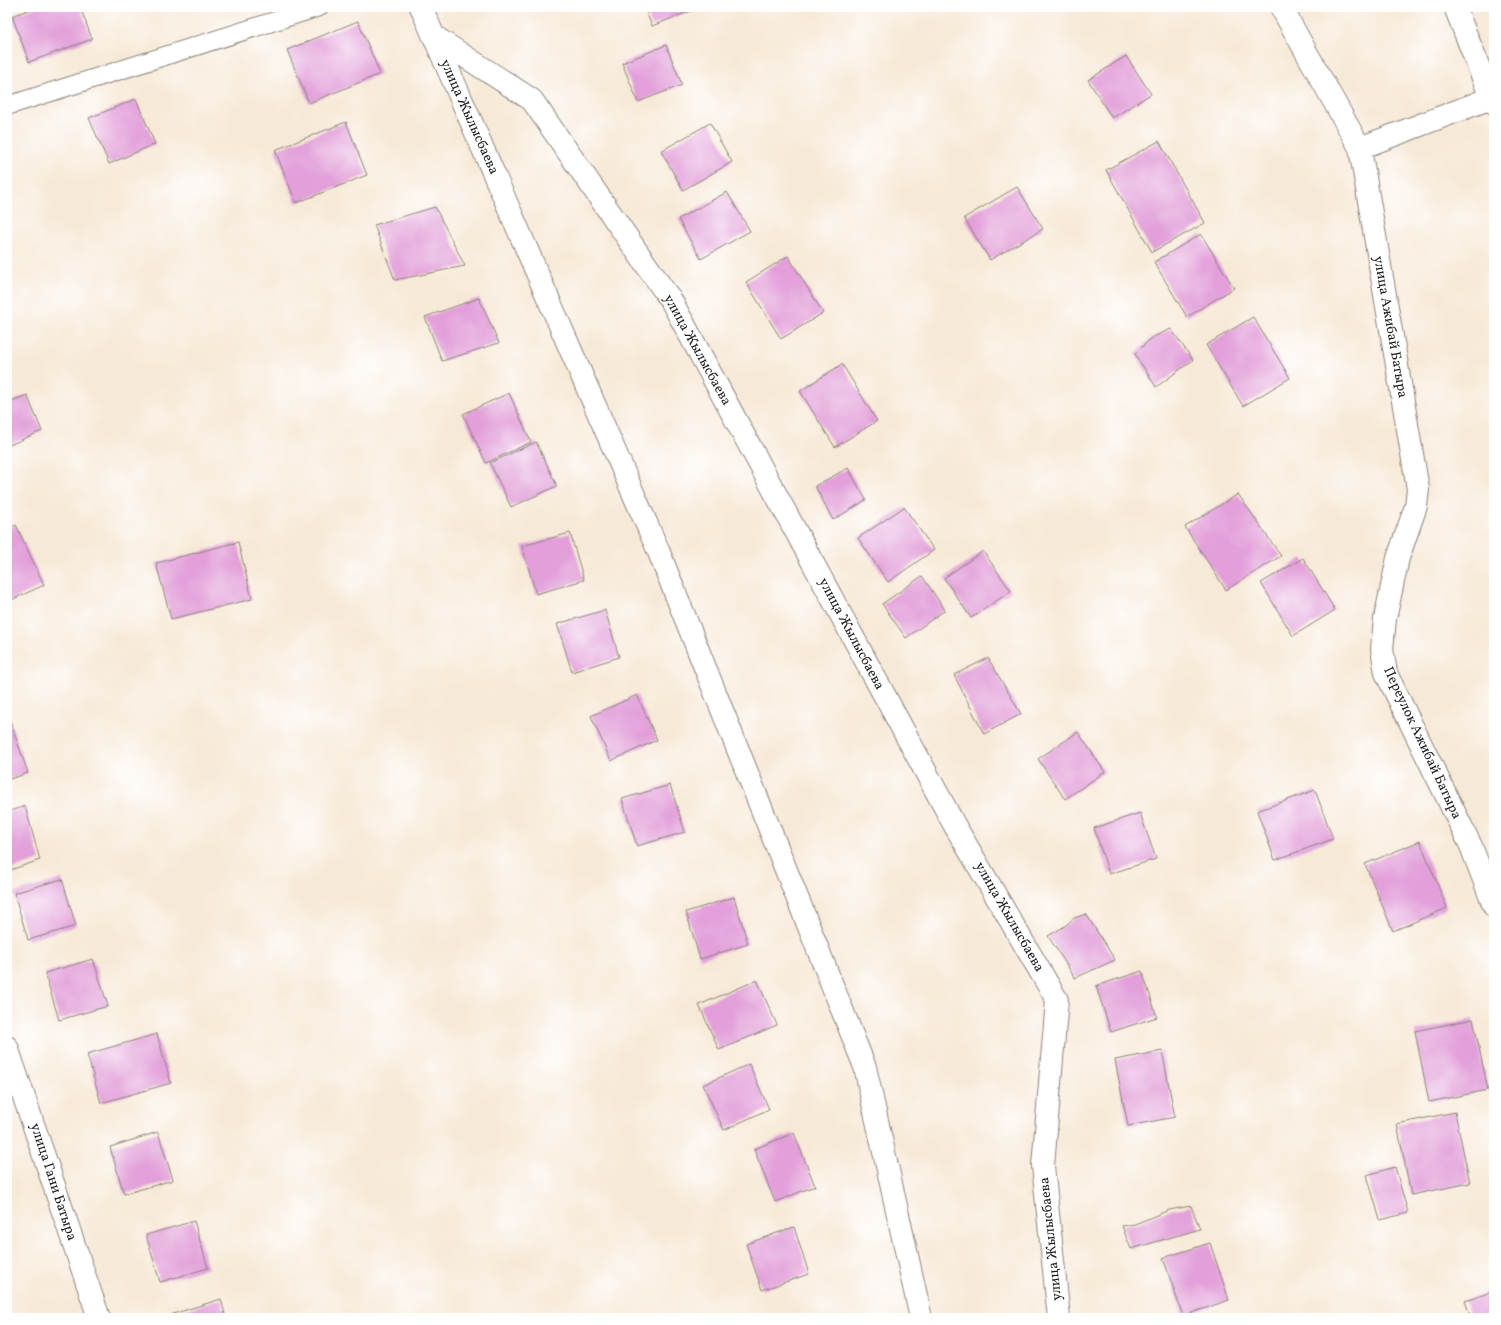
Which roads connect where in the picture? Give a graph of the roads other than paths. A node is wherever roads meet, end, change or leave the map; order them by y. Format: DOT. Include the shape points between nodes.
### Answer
graph roads {
  1 [pos="319,7"];
  2 [pos="421,7"];
  3 [pos="1281,7"];
  4 [pos="1455,7"];
  5 [pos="435,38"];
  6 [pos="1492,100"];
  7 [pos="7,106"];
  8 [pos="1360,148"];
  9 [pos="1416,506"];
  10 [pos="1494,906"];
  11 [pos="7,1047"];
  12 [pos="98,1318"];
  13 [pos="921,1318"];
  14 [pos="1059,1318"];
  1 -- 7 [label="lane"];
  2 -- 5 [label="street, улица Жылысбаева"];
  3 -- 8 [label="street, улица Ажибай Батыра"];
  4 -- 6 [label="street"];
  5 -- 13 [label="street, улица Жылысбаева" via="658,550 865,1067"];
  5 -- 14 [label="street, улица Жылысбаева" via="532,100 672,302 956,826 1057,1000 1043,1166"];
  6 -- 8 [label="street"];
  8 -- 9 [label="street, улица Ажибай Батыра" via="1418,489"];
  9 -- 10 [label="street, Переулок Ажибай Батыра" via="1398,558 1389,595 1382,649 1386,673 1471,846"];
  11 -- 12 [label="street, улица Гани Батыра"];
}
